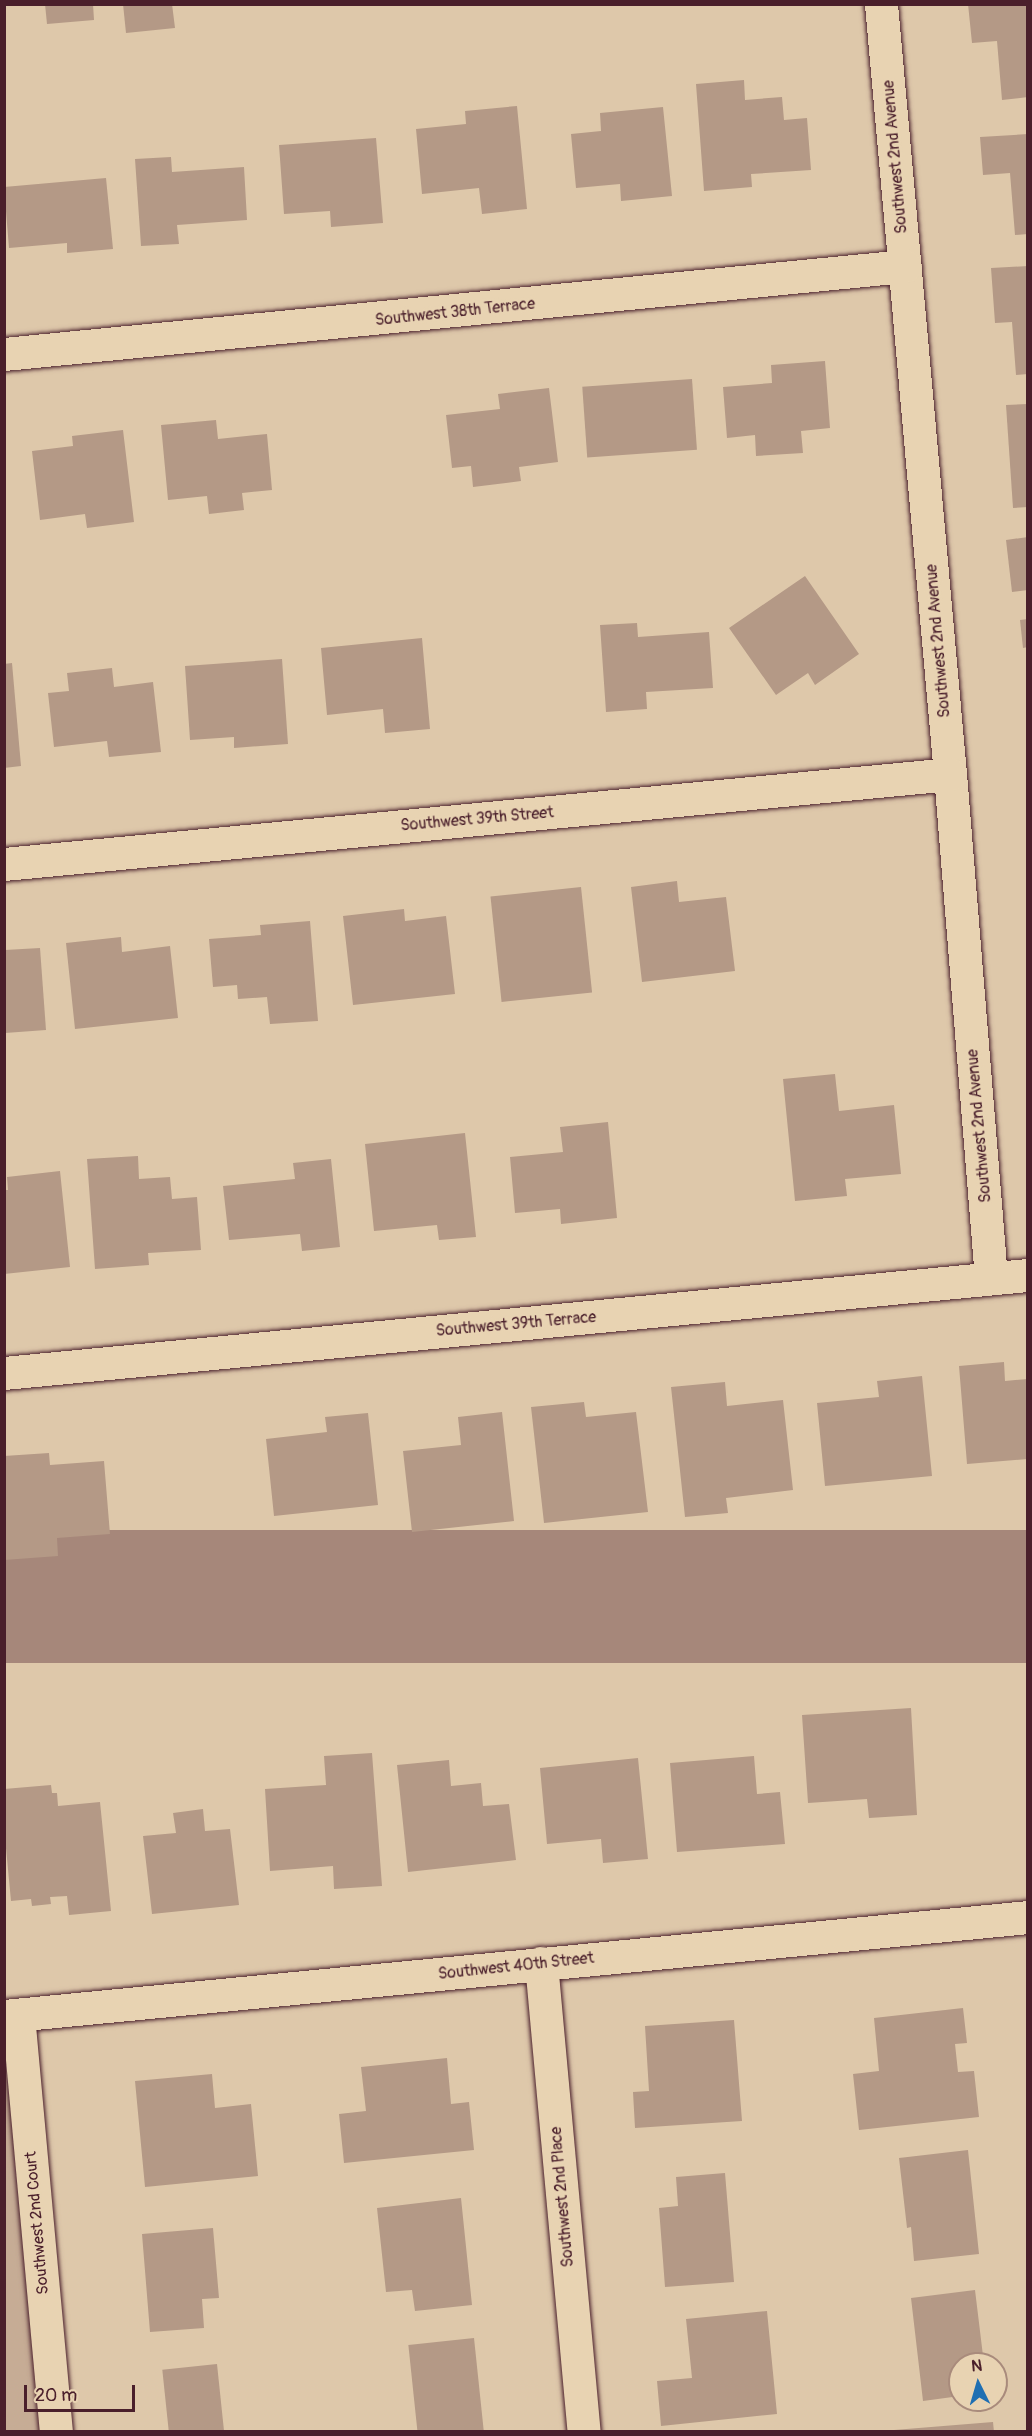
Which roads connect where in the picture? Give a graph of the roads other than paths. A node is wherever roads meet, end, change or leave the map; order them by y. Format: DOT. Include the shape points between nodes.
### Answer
graph roads {
  1 [pos="881,4"];
  2 [pos="905,266"];
  3 [pos="4,354"];
  4 [pos="950,774"];
  5 [pos="4,864"];
  6 [pos="1028,1275"];
  7 [pos="991,1278"];
  8 [pos="4,1373"];
  9 [pos="1028,1917"];
  10 [pos="541,1964"];
  11 [pos="11,2015"];
  12 [pos="56,2432"];
  13 [pos="584,2432"];
  1 -- 2 [label="street, Southwest 2nd Avenue"];
  2 -- 3 [label="street, Southwest 38th Terrace"];
  2 -- 4 [label="street, Southwest 2nd Avenue"];
  4 -- 5 [label="street, Southwest 39th Street"];
  4 -- 7 [label="street, Southwest 2nd Avenue"];
  6 -- 7 [label="street, Southwest 39th Terrace"];
  7 -- 8 [label="street, Southwest 39th Terrace"];
  9 -- 10 [label="street, Southwest 40th Street"];
  10 -- 11 [label="street, Southwest 40th Street"];
  10 -- 13 [label="street, Southwest 2nd Place"];
  11 -- 12 [label="street, Southwest 2nd Court"];
}
